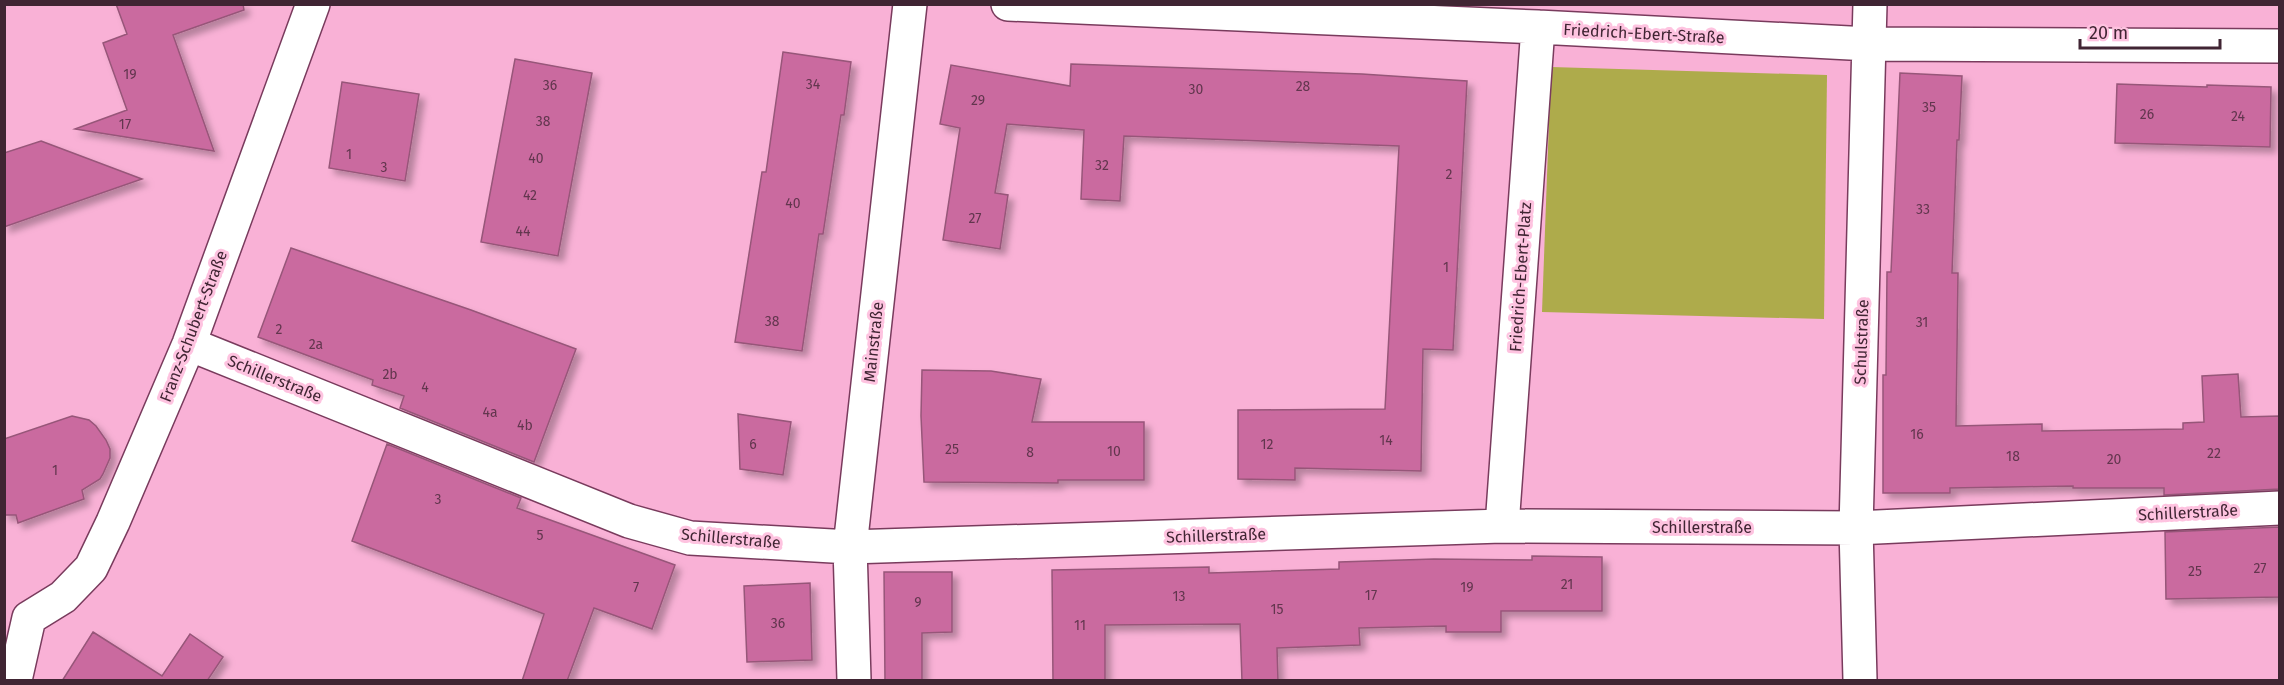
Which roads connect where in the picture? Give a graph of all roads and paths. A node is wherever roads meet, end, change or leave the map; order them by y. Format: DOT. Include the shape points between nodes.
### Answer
graph roads {
  1 [pos="313,4"];
  2 [pos="910,4"];
  3 [pos="1008,4"];
  4 [pos="1870,4"];
  5 [pos="1538,27"];
  6 [pos="1869,44"];
  7 [pos="2280,46"];
  8 [pos="189,344"];
  9 [pos="2280,507"];
  10 [pos="1502,526"];
  11 [pos="1856,528"];
  12 [pos="850,547"];
  13 [pos="16,614"];
  14 [pos="15,681"];
  15 [pos="854,681"];
  16 [pos="1860,681"];
  1 -- 8 [label="street, Franz-Schubert-Straße"];
  2 -- 12 [label="street, Mainstraße"];
  3 -- 5 [label="street, Friedrich-Ebert-Straße"];
  4 -- 6 [label="street, Schulstraße"];
  5 -- 6 [label="street, Friedrich-Ebert-Straße"];
  5 -- 10 [label="street, Friedrich-Ebert-Platz"];
  6 -- 7 [label="street, Friedrich-Ebert-Straße"];
  6 -- 11 [label="street, Schulstraße"];
  8 -- 12 [label="street, Schillerstraße" via="628,521 690,538"];
  8 -- 13 [label="street, Franz-Schubert-Straße" via="91,568 63,597"];
  9 -- 11 [label="street, Schillerstraße"];
  10 -- 11 [label="street, Schillerstraße"];
  10 -- 12 [label="street, Schillerstraße"];
  11 -- 16 [label="street, Schulstraße"];
  12 -- 15 [label="street, Mainstraße"];
  13 -- 14 [label="street"];
}
